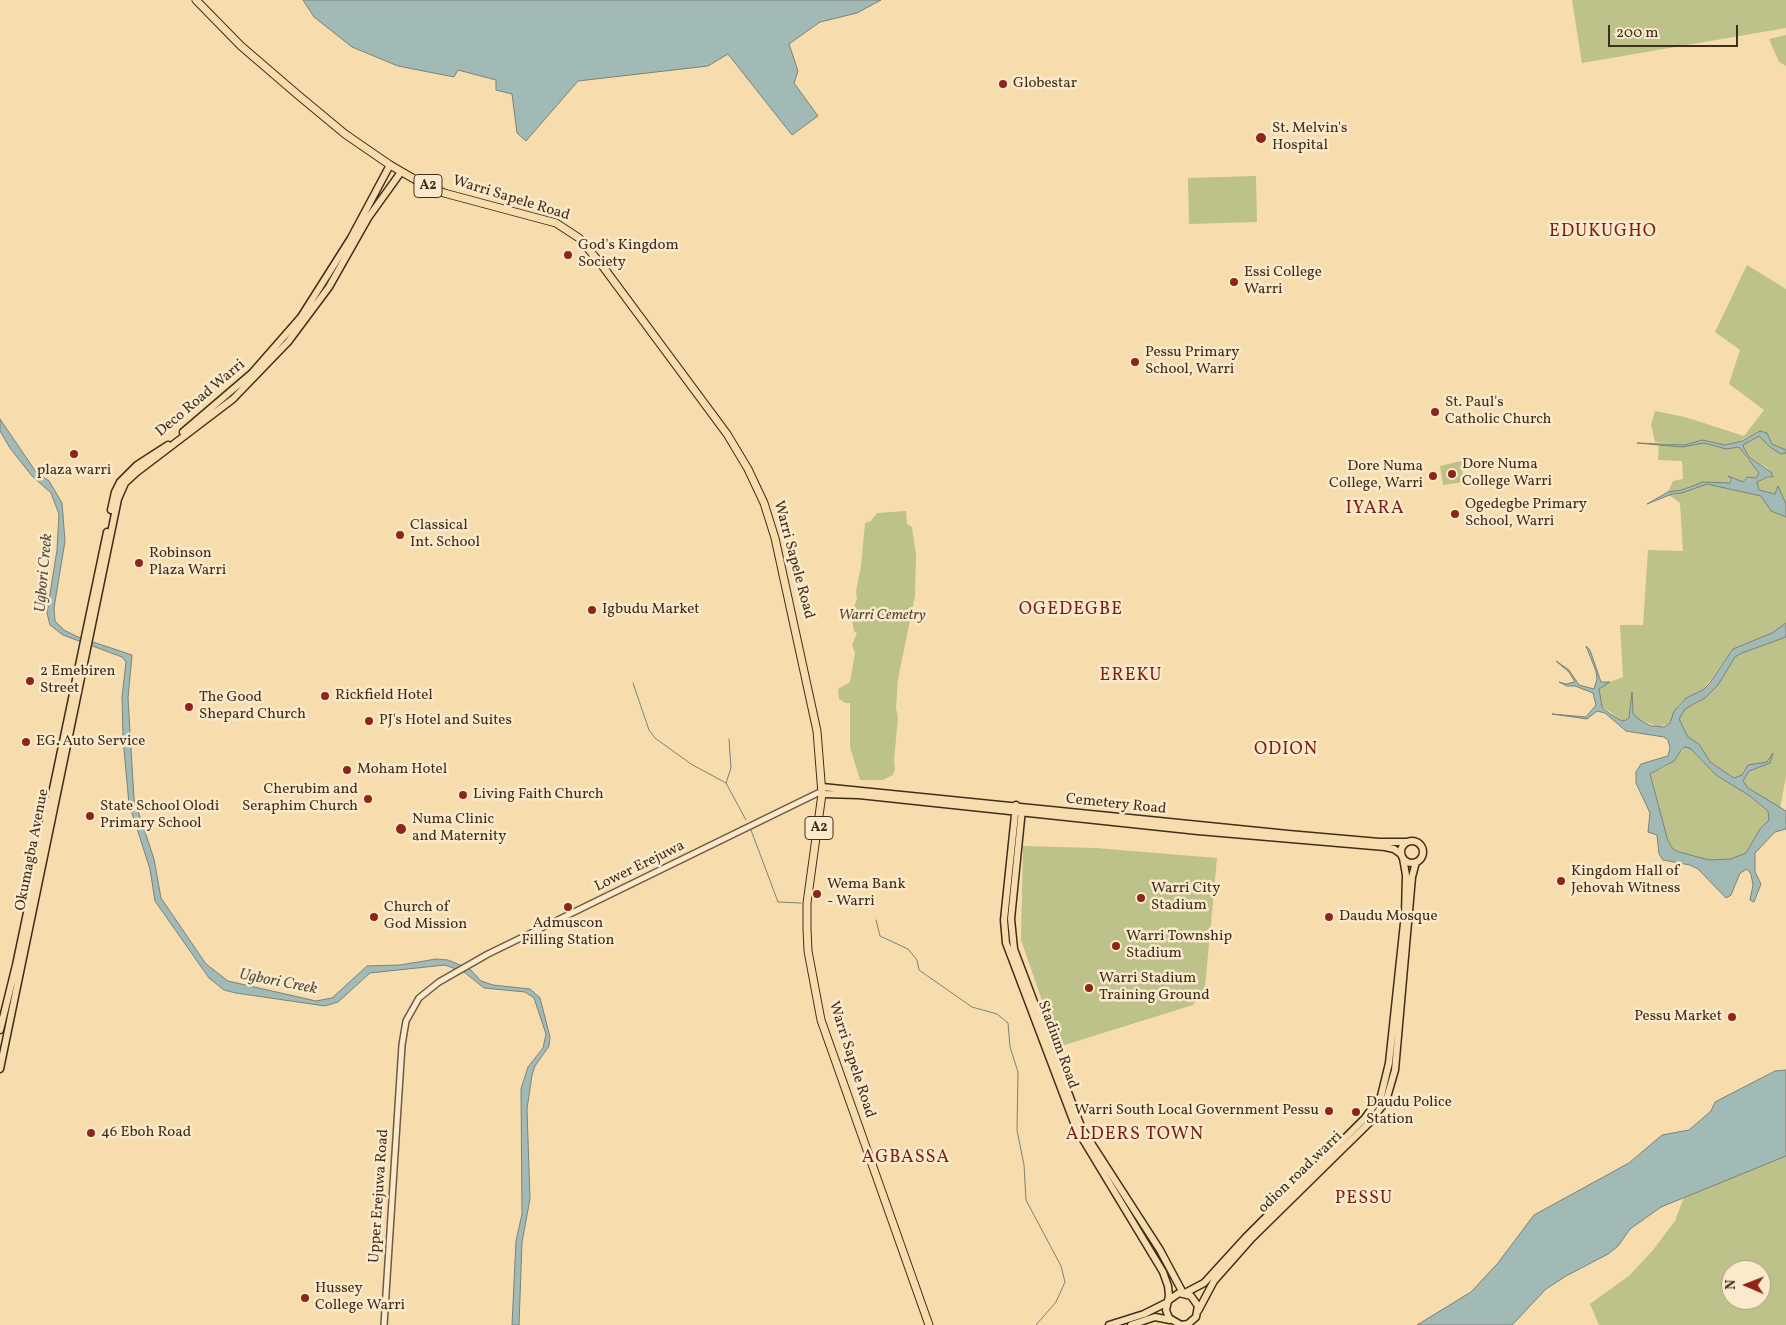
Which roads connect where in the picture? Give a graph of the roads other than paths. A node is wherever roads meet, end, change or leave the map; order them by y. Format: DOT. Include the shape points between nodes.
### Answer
graph roads {
  1 [pos="196,0"];
  2 [pos="390,165"];
  3 [pos="401,172"];
  4 [pos="87,637"];
  5 [pos="85,649"];
  6 [pos="822,791"];
  7 [pos="1018,809"];
  8 [pos="1408,842"];
  9 [pos="1402,856"];
  10 [pos="1416,862"];
  11 [pos="458,970"];
  12 [pos="0,1030"];
  13 [pos="0,1069"];
  14 [pos="1184,1293"];
  15 [pos="1168,1301"];
  16 [pos="1198,1312"];
  17 [pos="1172,1321"];
  18 [pos="384,1325"];
  19 [pos="929,1325"];
  20 [pos="1109,1325"];
  21 [pos="1131,1325"];
  1 -- 2 [label="highway, Warri Sapele Road / A2" via="241,46 298,95"];
  2 -- 3 [label="highway, Warri Sapele Road / A2"];
  2 -- 4 [label="main road, Deco Road Warri" via="324,283 284,339 230,395 137,465 120,482 115,492"];
  3 -- 4 [label="main road, Deco Road Warri" via="372,212 329,287 288,342 233,399 125,483 115,512"];
  3 -- 6 [label="highway, Warri Sapele Road / A2" via="444,193 570,230 601,264 727,434 755,483 775,538 808,682 821,755"];
  4 -- 5 [label="main road, Okumagba Avenue"];
  5 -- 12 [label="main road, Okumagba Avenue"];
  5 -- 13 [label="main road, Okumagba Avenue"];
  6 -- 7 [label="main road, Cemetery Road"];
  6 -- 11 [label="street, Lower Erejuwa"];
  6 -- 19 [label="highway, Warri Sapele Road / A2" via="807,916 808,951 821,1020"];
  7 -- 8 [label="main road, Cemetery Road"];
  7 -- 9 [label="main road, Cemetery Road" via="1198,832 1394,848"];
  7 -- 14 [label="main road, Stadium Road" via="1010,928 1016,954 1082,1129"];
  7 -- 15 [label="main road, Stadium Road" via="1004,920 1006,943 1069,1115 1151,1250 1166,1280"];
  8 -- 9 [label="main road" via="1402,846"];
  8 -- 10 [label="main road" via="1414,841 1422,847 1423,854"];
  9 -- 10 [label="main road" via="1410,863"];
  9 -- 14 [label="main road, odion road warri" via="1406,874 1406,914 1388,1070 1381,1096 1365,1118 1204,1283"];
  10 -- 16 [label="main road, odion road warri" via="1412,876 1394,1070 1386,1102 1227,1266 1209,1288"];
  11 -- 18 [label="street, Upper Erejuwa Road" via="427,989 412,1009 404,1032"];
  14 -- 15 [label="main road" via="1175,1294"];
  14 -- 16 [label="main road" via="1196,1300"];
  15 -- 17 [label="main road" via="1166,1310"];
  15 -- 20 [label="main road" via="1144,1314"];
  16 -- 17 [label="main road" via="1188,1324"];
  17 -- 21 [label="main road" via="1156,1317"];
}
